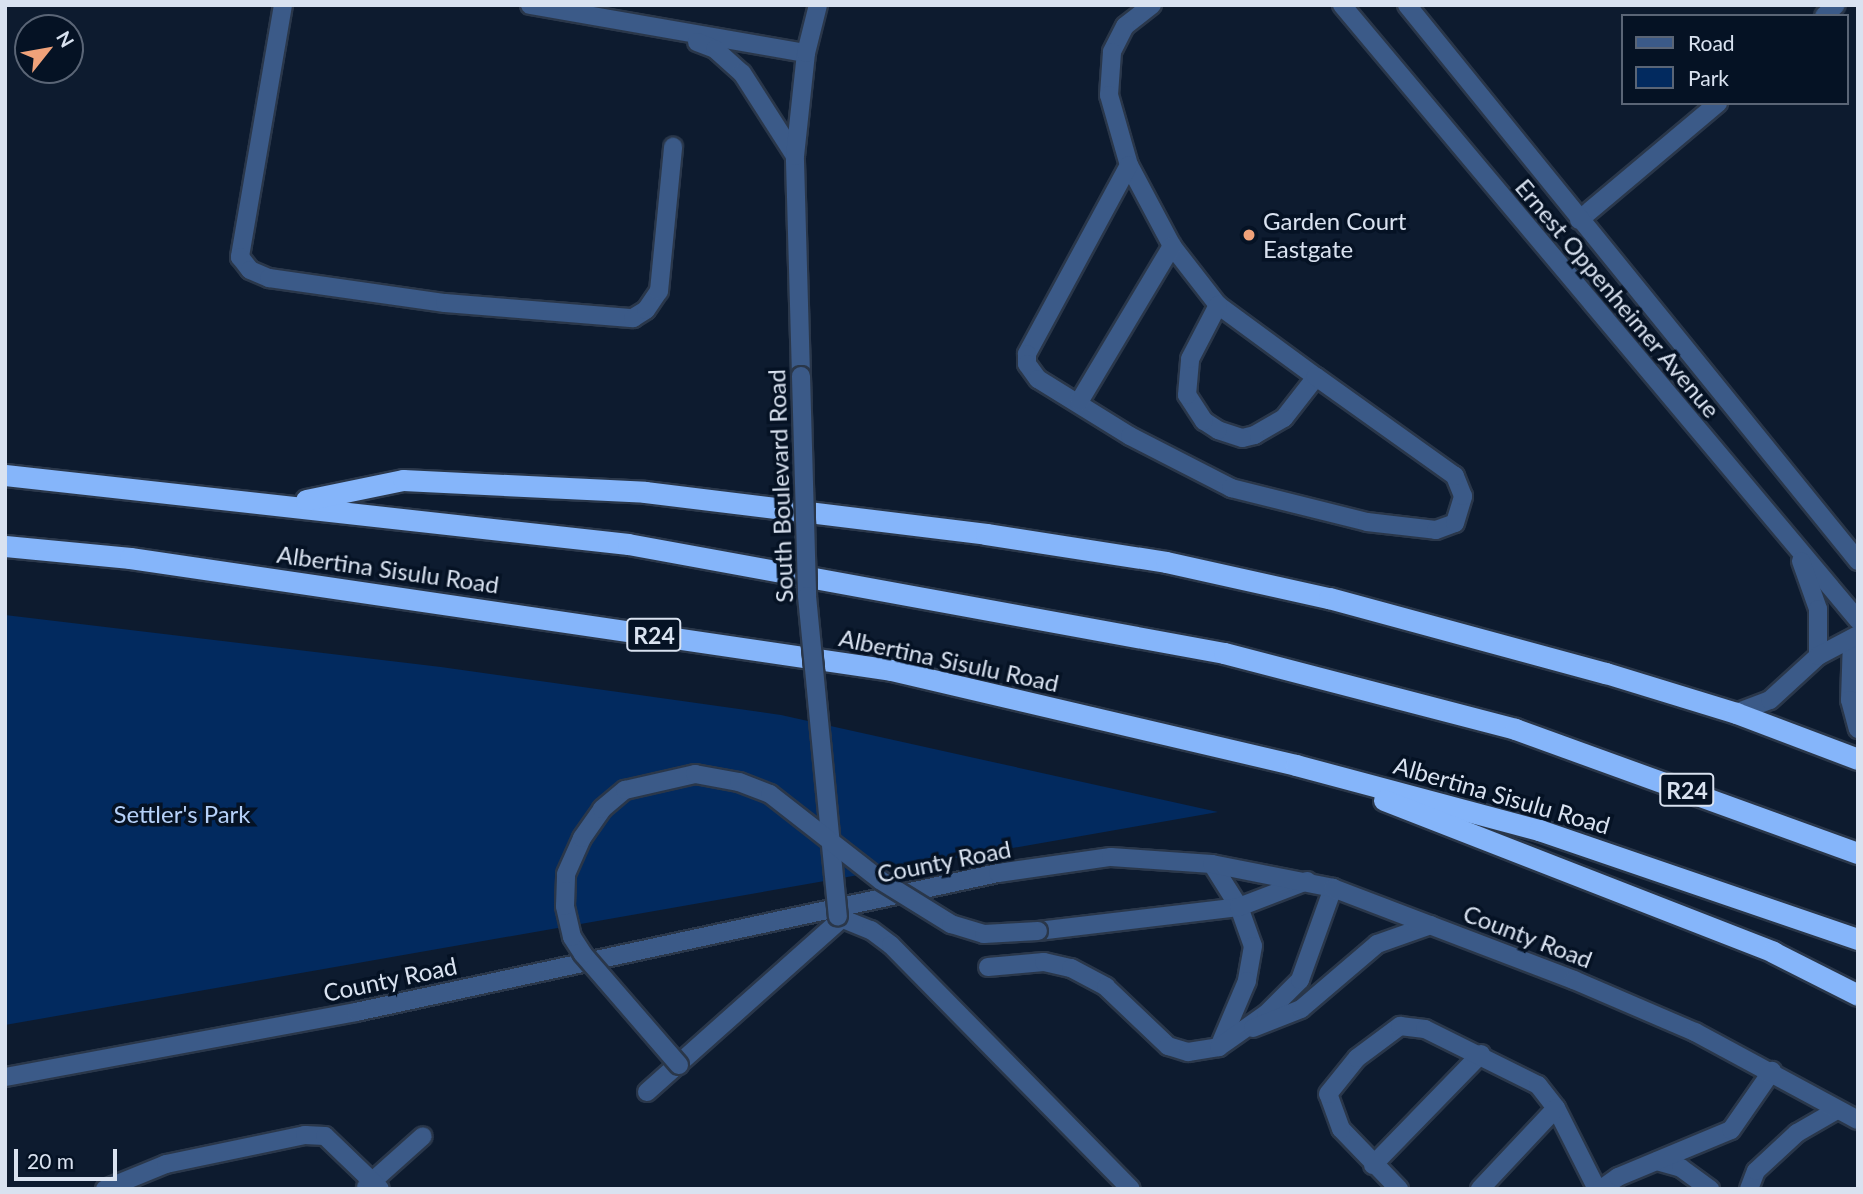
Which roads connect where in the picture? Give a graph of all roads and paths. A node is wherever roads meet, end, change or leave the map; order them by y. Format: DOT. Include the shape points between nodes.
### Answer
graph roads {
  1 [pos="283,5"];
  2 [pos="530,5"];
  3 [pos="818,5"];
  4 [pos="1153,5"];
  5 [pos="1342,5"];
  6 [pos="1407,5"];
  7 [pos="668,30"];
  8 [pos="806,53"];
  9 [pos="1716,105"];
  10 [pos="673,147"];
  11 [pos="795,156"];
  12 [pos="1129,165"];
  13 [pos="1579,220"];
  14 [pos="1172,246"];
  15 [pos="1218,305"];
  16 [pos="1316,377"];
  17 [pos="1079,402"];
  18 [pos="5,475"];
  19 [pos="293,504"];
  20 [pos="5,546"];
  21 [pos="1798,553"];
  22 [pos="1858,561"];
  23 [pos="1858,620"];
  24 [pos="1855,637"];
  25 [pos="1818,656"];
  26 [pos="1736,713"];
  27 [pos="1858,729"];
  28 [pos="1858,759"];
  29 [pos="1296,765"];
  30 [pos="1858,853"];
  31 [pos="1212,864"];
  32 [pos="1307,881"];
  33 [pos="1333,888"];
  34 [pos="1238,907"];
  35 [pos="839,918"];
  36 [pos="1431,925"];
  37 [pos="1858,939"];
  38 [pos="988,967"];
  39 [pos="1858,995"];
  40 [pos="1247,1030"];
  41 [pos="1219,1047"];
  42 [pos="1481,1054"];
  43 [pos="679,1065"];
  44 [pos="1772,1071"];
  45 [pos="5,1077"];
  46 [pos="647,1092"];
  47 [pos="1556,1108"];
  48 [pos="1837,1110"];
  49 [pos="1858,1120"];
  50 [pos="424,1136"];
  51 [pos="1657,1161"];
  52 [pos="1373,1165"];
  53 [pos="372,1186"];
  54 [pos="105,1189"];
  55 [pos="1132,1189"];
  56 [pos="1399,1189"];
  57 [pos="1480,1189"];
  58 [pos="1599,1189"];
  59 [pos="1710,1189"];
  60 [pos="1749,1189"];
  1 -- 10 [label="street" via="240,257 250,270 269,278 445,303 633,318 646,310 659,290"];
  2 -- 7 [label="street"];
  3 -- 8 [label="street, South Boulevard Road"];
  4 -- 12 [label="street" via="1125,26 1112,52 1109,95"];
  5 -- 21 [label="street, Ernest Oppenheimer Avenue"];
  6 -- 13 [label="street, Ernest Oppenheimer Avenue"];
  7 -- 8 [label="street"];
  7 -- 11 [label="street" via="715,49 742,73"];
  8 -- 11 [label="street, South Boulevard Road"];
  9 -- 13 [label="street"];
  11 -- 35 [label="street, South Boulevard Road, bridge" via="807,596"];
  12 -- 14 [label="street"];
  12 -- 17 [label="street" via="1027,354 1027,364 1038,379"];
  13 -- 22 [label="street, Ernest Oppenheimer Avenue"];
  14 -- 15 [label="street"];
  14 -- 17 [label="street"];
  15 -- 16 [label="street"];
  15 -- 16 [label="street" via="1190,359 1186,382 1187,395 1204,421 1231,435 1255,435 1284,418"];
  16 -- 17 [label="street" via="1455,476 1462,496 1455,523 1436,530 1367,522 1231,488 1130,436"];
  18 -- 19 [label="highway, R24"];
  19 -- 26 [label="highway" via="403,480 461,479 659,494 986,534 1166,562 1329,598"];
  19 -- 30 [label="highway, R24" via="628,544 1224,653 1515,729"];
  20 -- 29 [label="highway, Albertina Sisulu Road / R24" via="130,558 891,670"];
  21 -- 23 [label="street, Ernest Oppenheimer Avenue"];
  21 -- 25 [label="street" via="1818,609"];
  24 -- 25 [label="street"];
  24 -- 27 [label="street" via="1850,700"];
  25 -- 26 [label="street" via="1770,700"];
  26 -- 28 [label="highway"];
  29 -- 37 [label="highway, Albertina Sisulu Road / R24" via="1539,830"];
  29 -- 39 [label="highway" via="1773,952"];
  31 -- 32 [label="street, County Road"];
  31 -- 34 [label="street"];
  31 -- 45 [label="street, County Road" via="1111,858 998,873 356,1012"];
  32 -- 33 [label="street, County Road"];
  32 -- 34 [label="street"];
  33 -- 36 [label="street, County Road"];
  33 -- 40 [label="street" via="1300,980"];
  34 -- 41 [label="street" via="1248,928 1253,963"];
  34 -- 43 [label="street, bridge" via="984,934 951,924 880,880 770,793 695,774 625,790 602,809 582,838 566,874 565,906 572,937 583,954"];
  35 -- 43 [label="street"];
  35 -- 55 [label="street" via="871,930 891,945"];
  36 -- 40 [label="street" via="1377,944 1301,1009"];
  36 -- 44 [label="street, County Road" via="1574,980"];
  38 -- 41 [label="street" via="1044,962 1071,968 1107,988 1168,1046 1188,1052"];
  40 -- 41 [label="street"];
  42 -- 47 [label="street" via="1538,1084"];
  42 -- 52 [label="street"];
  42 -- 52 [label="street" via="1425,1029 1400,1026 1357,1058 1328,1094 1329,1105 1341,1129"];
  43 -- 46 [label="street"];
  44 -- 48 [label="street, County Road"];
  44 -- 51 [label="street" via="1731,1130"];
  47 -- 57 [label="street"];
  47 -- 58 [label="street"];
  48 -- 49 [label="street, County Road"];
  48 -- 60 [label="street" via="1797,1133 1756,1171"];
  50 -- 53 [label="street"];
  51 -- 58 [label="street"];
  51 -- 59 [label="street" via="1681,1168"];
  52 -- 56 [label="street"];
  53 -- 54 [label="street" via="326,1136 306,1135 166,1164"];
}
